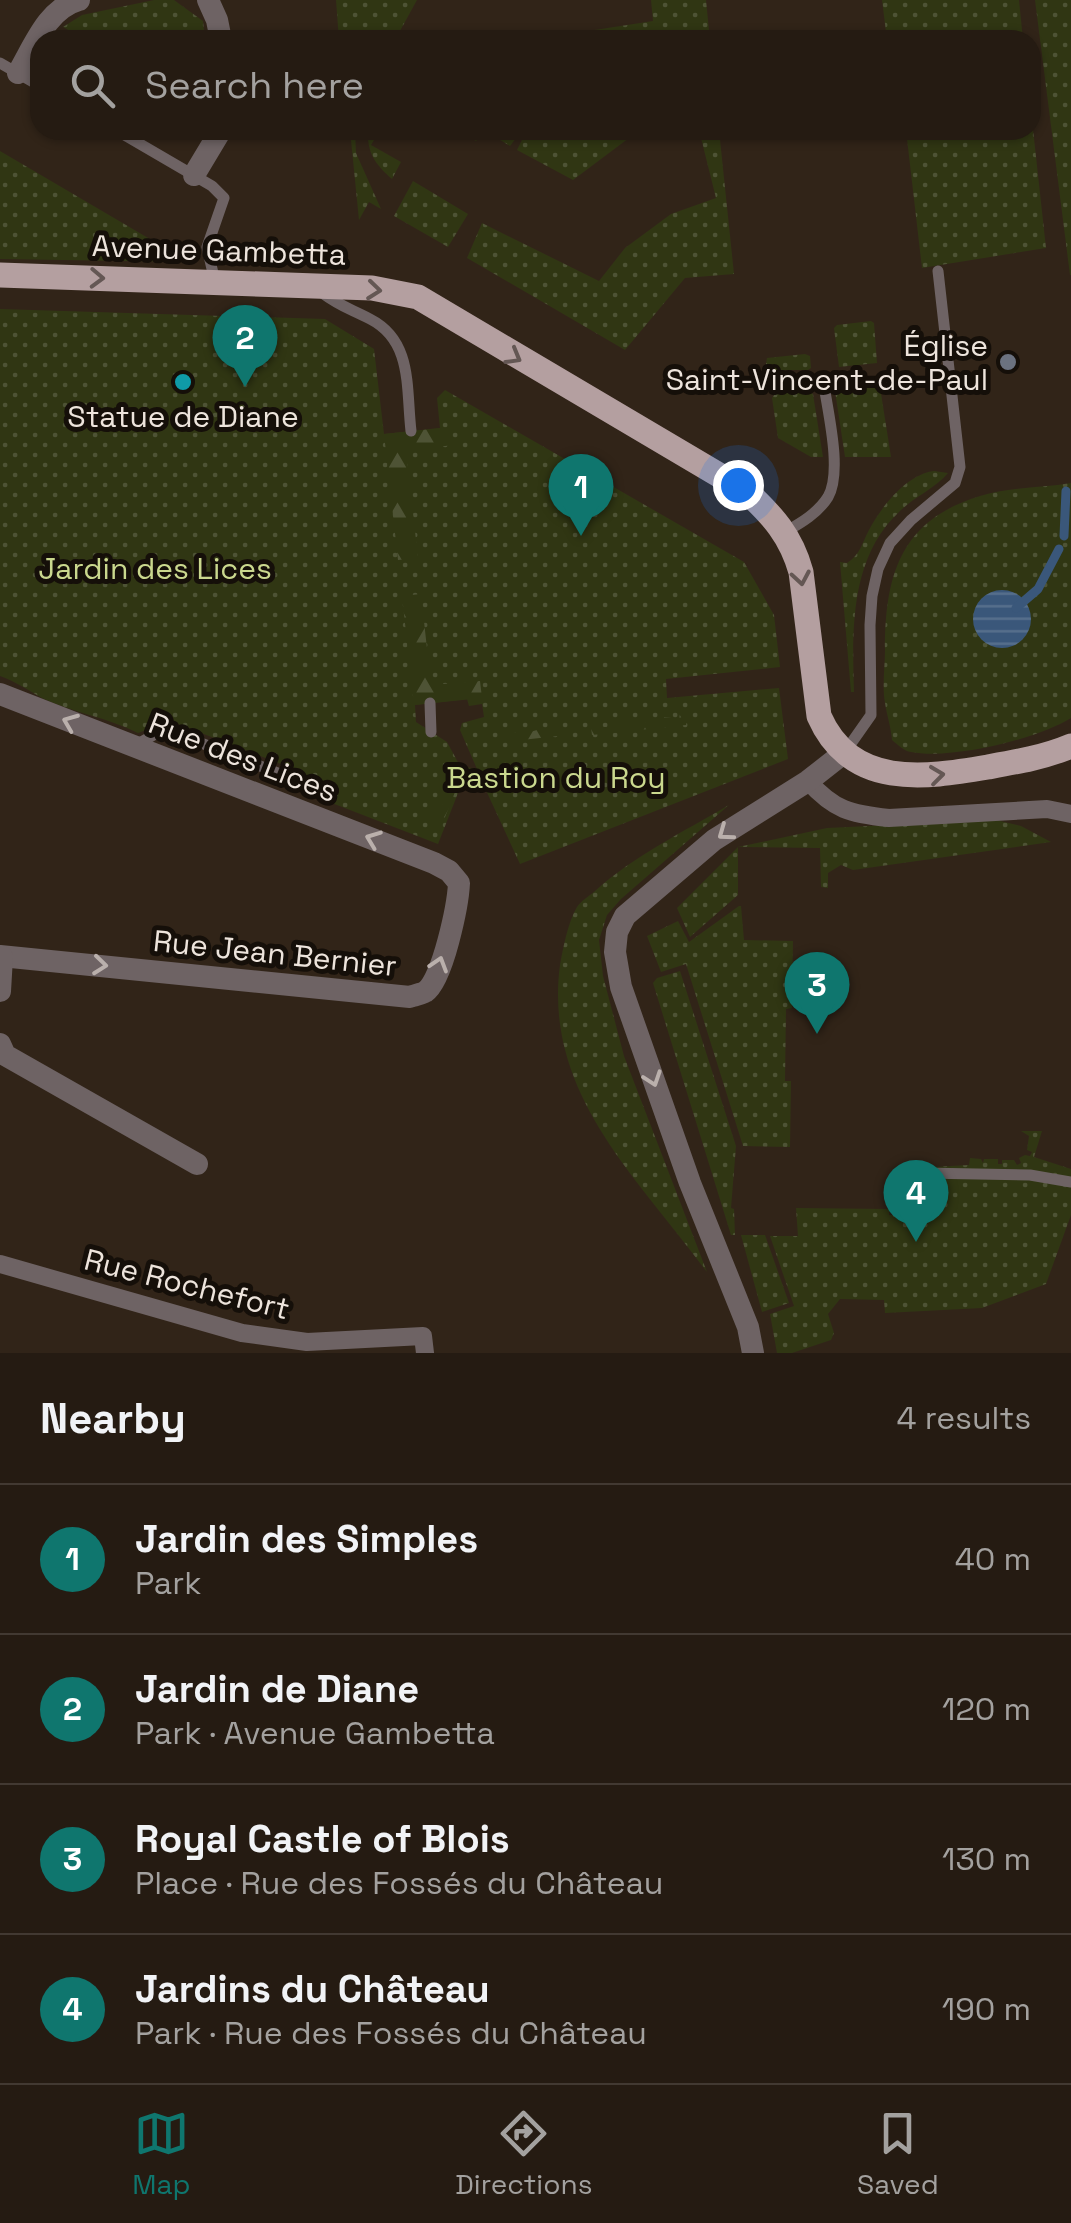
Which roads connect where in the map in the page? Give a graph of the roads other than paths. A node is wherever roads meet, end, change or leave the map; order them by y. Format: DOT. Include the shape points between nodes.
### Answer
graph roads {
  1 [pos="79,0"];
  2 [pos="208,0"];
  3 [pos="40,30"];
  4 [pos="220,30"];
  5 [pos="30,42"];
  6 [pos="9,68"];
  7 [pos="133,140"];
  8 [pos="215,140"];
  9 [pos="194,175"];
  10 [pos="938,271"];
  11 [pos="0,275"];
  12 [pos="215,282"];
  13 [pos="314,286"];
  14 [pos="824,379"];
  15 [pos="410,431"];
  16 [pos="785,532"];
  17 [pos="0,694"];
  18 [pos="430,703"];
  19 [pos="431,732"];
  20 [pos="133,746"];
  21 [pos="1071,746"];
  22 [pos="844,752"];
  23 [pos="283,775"];
  24 [pos="808,780"];
  25 [pos="1071,814"];
  26 [pos="459,883"];
  27 [pos="1,956"];
  28 [pos="0,991"];
  29 [pos="0,1044"];
  30 [pos="197,1164"];
  31 [pos="923,1173"];
  32 [pos="1071,1182"];
  33 [pos="0,1264"];
  34 [pos="424,1344"];
  35 [pos="753,1353"];
  1 -- 3 [label="street" via="65,4"];
  2 -- 4 [label="street"];
  5 -- 6 [label="street"];
  7 -- 9 [label="lane"];
  8 -- 9 [label="street"];
  9 -- 12 [label="lane" via="224,198 207,247"];
  10 -- 22 [label="lane" via="955,483 890,543 878,569 870,626 871,715"];
  11 -- 12 [label="main road, Avenue Gambetta, one-way"];
  12 -- 13 [label="main road, Avenue Gambetta"];
  13 -- 15 [label="lane" via="398,342"];
  13 -- 16 [label="main road, Avenue Gambetta, one-way" via="372,288 432,304 746,492"];
  14 -- 16 [label="lane" via="832,486 818,509"];
  16 -- 22 [label="main road, one-way" via="801,572 819,716"];
  20 -- 17 [label="street, Rue des Lices, one-way"];
  18 -- 19 [label="lane"];
  20 -- 23 [label="lane" via="173,732"];
  26 -- 20 [label="street, Rue des Lices, one-way" via="434,863"];
  22 -- 21 [label="main road, one-way" via="888,774 915,777"];
  22 -- 24 [label="street"];
  24 -- 25 [label="street" via="826,802 864,815 1032,809"];
  24 -- 35 [label="street, one-way" via="714,840 625,916 615,952 621,987"];
  27 -- 26 [label="street, Rue Jean Bernier, one-way" via="410,996 435,980"];
  27 -- 28 [label="street"];
  29 -- 30 [label="street" via="4,1055"];
  31 -- 32 [label="lane"];
  33 -- 34 [label="street, Rue Rochefort" via="242,1333 307,1342"];
}
